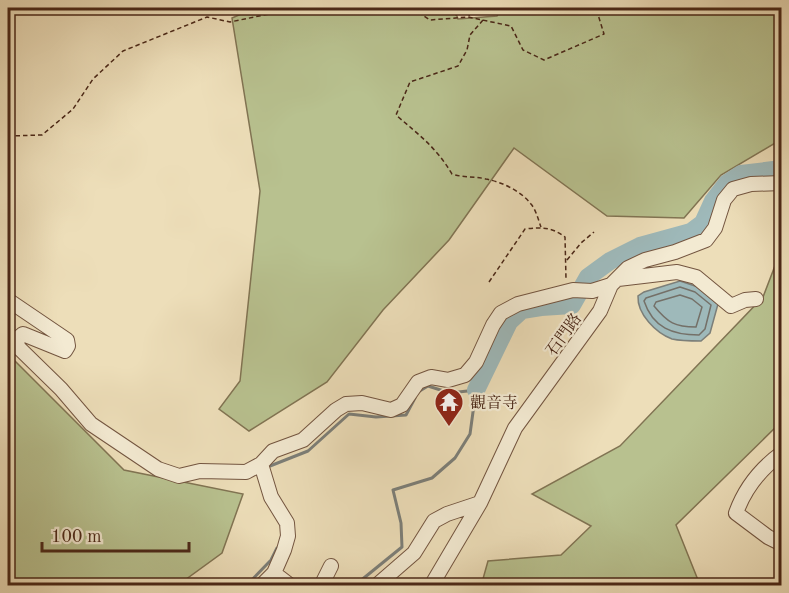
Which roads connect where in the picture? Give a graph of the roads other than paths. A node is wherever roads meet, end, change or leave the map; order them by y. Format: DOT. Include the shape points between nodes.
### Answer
graph roads {
  1 [pos="782,183"];
  2 [pos="615,282"];
  3 [pos="756,299"];
  4 [pos="8,300"];
  5 [pos="782,453"];
  6 [pos="261,464"];
  7 [pos="480,503"];
  8 [pos="782,544"];
  9 [pos="331,566"];
  10 [pos="274,573"];
  11 [pos="261,585"];
  12 [pos="291,585"];
  13 [pos="321,585"];
  14 [pos="376,585"];
  15 [pos="431,585"];
  1 -- 2 [label="street, 石門路" via="734,189 723,200 715,228 706,240 645,260 628,268"];
  2 -- 3 [label="street" via="677,272 696,277 731,306"];
  2 -- 6 [label="street" via="592,291 573,290 518,304 501,313 465,375 448,380 431,377 418,382 402,405 391,410 362,403 346,404 303,440 273,451"];
  2 -- 7 [label="street, 石門路" via="600,311 515,428"];
  4 -- 6 [label="street" via="67,340 68,346 65,351 23,334 17,339 18,347 91,424 158,470 179,476 200,471 246,472"];
  5 -- 8 [label="street" via="765,465 743,494 736,513"];
  6 -- 10 [label="street" via="271,497 287,524 288,536"];
  7 -- 14 [label="street" via="434,521 414,553"];
  7 -- 15 [label="street, 石門路"];
  9 -- 13 [label="street"];
  10 -- 11 [label="street"];
  10 -- 12 [label="street"];
}
